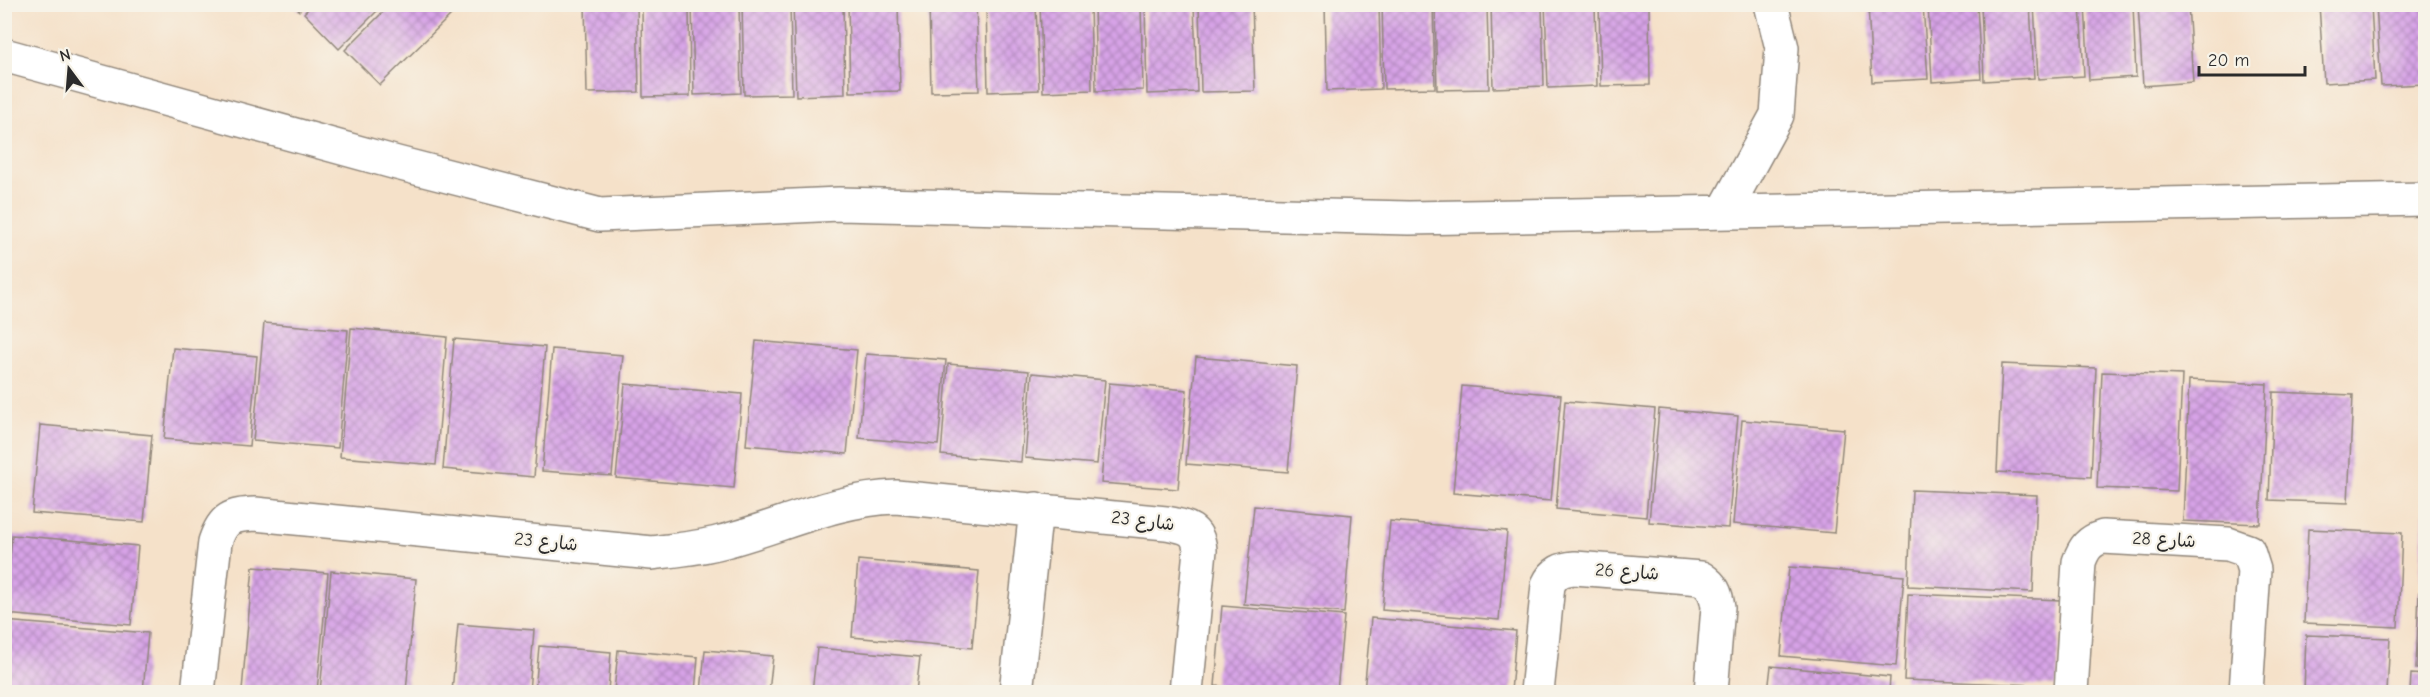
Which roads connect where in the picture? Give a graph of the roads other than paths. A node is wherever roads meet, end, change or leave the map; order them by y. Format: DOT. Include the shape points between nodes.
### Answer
graph roads {
  1 [pos="1771,4"];
  2 [pos="4,56"];
  3 [pos="2426,199"];
  4 [pos="1725,210"];
  5 [pos="1036,509"];
  6 [pos="198,693"];
  7 [pos="1016,693"];
  8 [pos="1186,693"];
  9 [pos="1537,693"];
  10 [pos="1711,693"];
  11 [pos="2071,693"];
  12 [pos="2246,693"];
  1 -- 4 [label="street" via="1782,48 1777,115"];
  2 -- 4 [label="street" via="600,215 838,204 1409,218"];
  3 -- 4 [label="street"];
  5 -- 6 [label="street, شارع 23" via="870,498 723,542 652,553 239,514 227,519 214,542"];
  5 -- 7 [label="street"];
  5 -- 8 [label="street, شارع 23" via="1166,523 1185,527 1199,538"];
  9 -- 10 [label="street, شارع 26" via="1548,585 1559,571 1575,568 1701,578 1712,586 1718,607"];
  11 -- 12 [label="street, شارع 28" via="2079,562 2086,546 2103,537 2228,544 2248,551 2254,570"];
}
